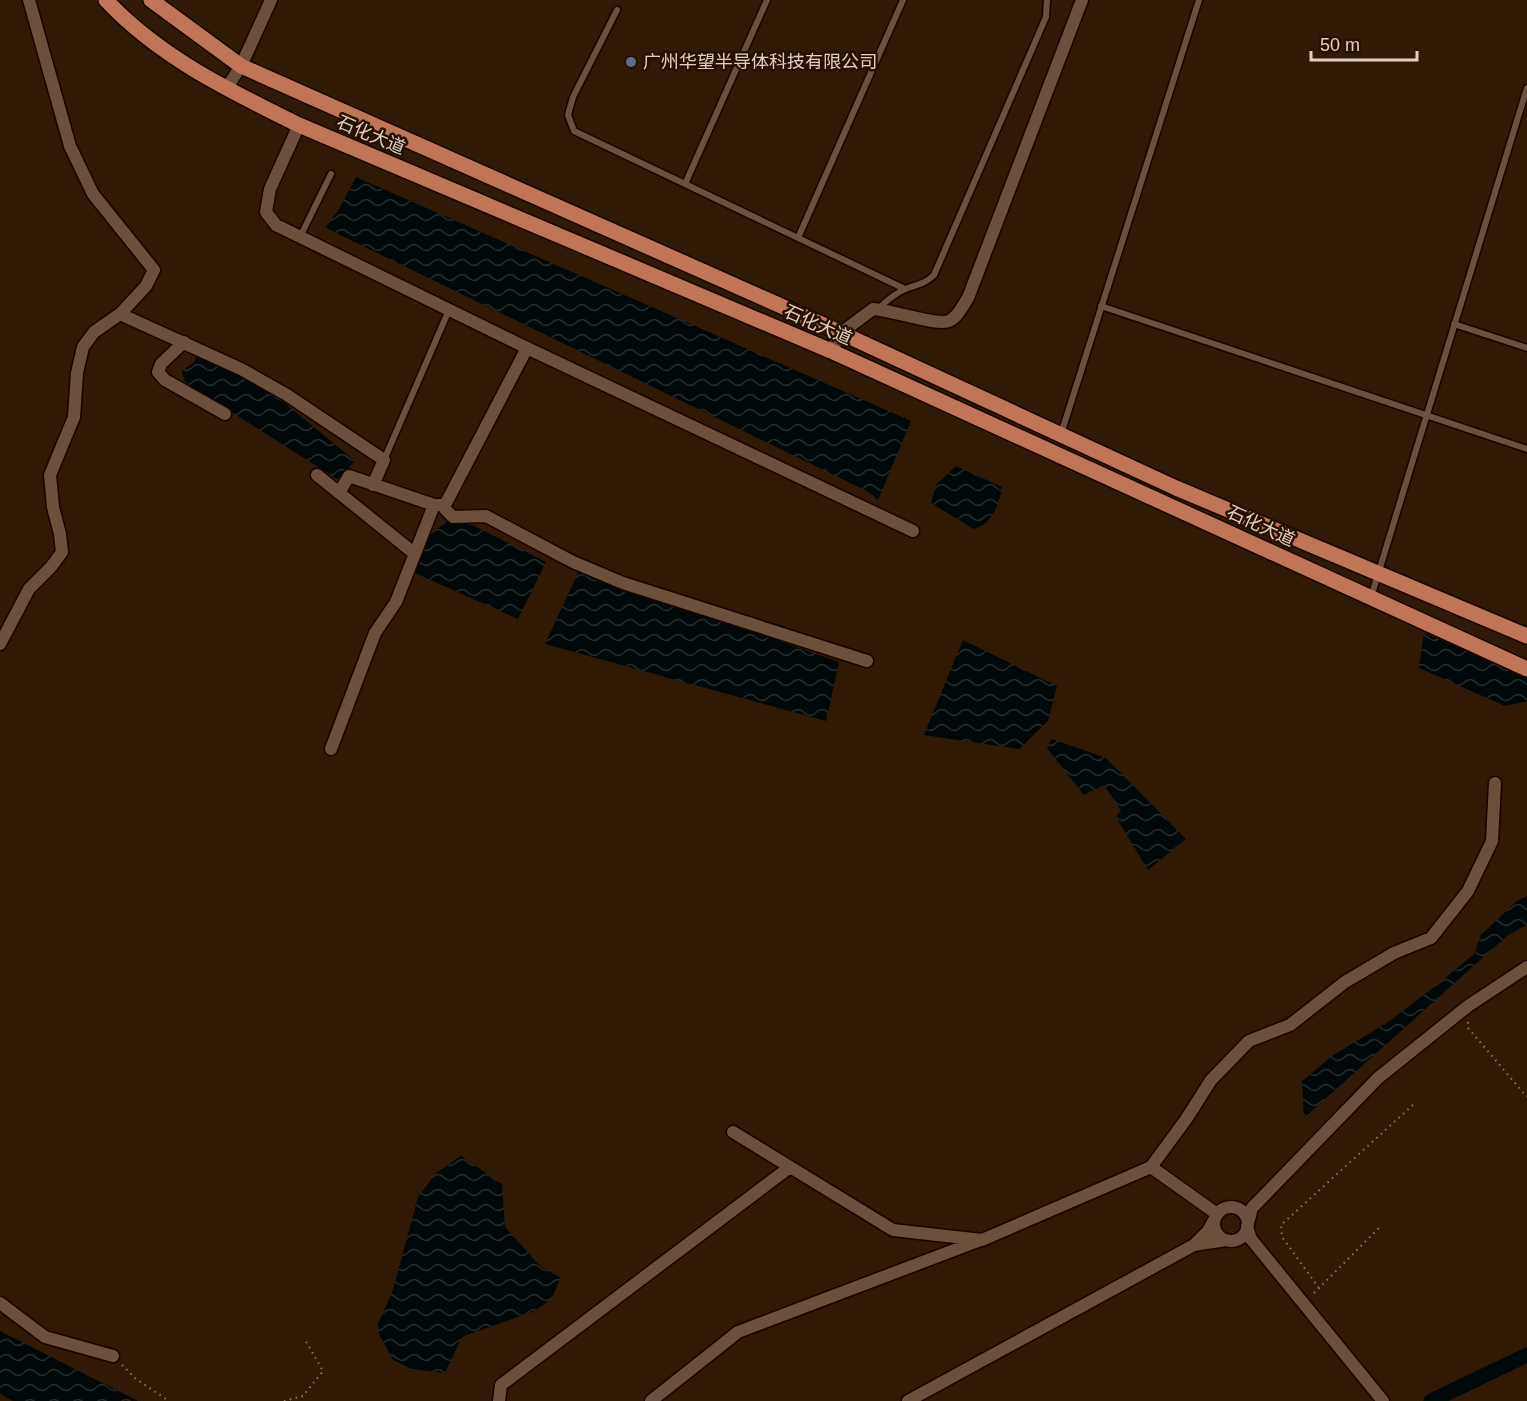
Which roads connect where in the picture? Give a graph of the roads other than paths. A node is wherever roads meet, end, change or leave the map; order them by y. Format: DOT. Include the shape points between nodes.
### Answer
graph roads {
  1 [pos="29,0"];
  2 [pos="106,0"];
  3 [pos="151,0"];
  4 [pos="271,0"];
  5 [pos="767,0"];
  6 [pos="903,0"];
  7 [pos="1047,0"];
  8 [pos="1082,0"];
  9 [pos="1199,0"];
  10 [pos="617,10"];
  11 [pos="241,66"];
  12 [pos="1527,88"];
  13 [pos="226,89"];
  14 [pos="299,125"];
  15 [pos="331,174"];
  16 [pos="685,184"];
  17 [pos="300,237"];
  18 [pos="798,238"];
  19 [pos="905,289"];
  20 [pos="1101,306"];
  21 [pos="878,309"];
  22 [pos="448,310"];
  23 [pos="120,314"];
  24 [pos="1454,324"];
  25 [pos="841,333"];
  26 [pos="184,342"];
  27 [pos="527,348"];
  28 [pos="1527,348"];
  29 [pos="831,351"];
  30 [pos="225,414"];
  31 [pos="1426,415"];
  32 [pos="1061,435"];
  33 [pos="1527,449"];
  34 [pos="384,460"];
  35 [pos="317,476"];
  36 [pos="373,485"];
  37 [pos="339,493"];
  38 [pos="439,505"];
  39 [pos="913,531"];
  40 [pos="415,554"];
  41 [pos="1378,573"];
  42 [pos="1371,598"];
  43 [pos="1527,636"];
  44 [pos="0,644"];
  45 [pos="867,661"];
  46 [pos="1527,669"];
  47 [pos="331,749"];
  48 [pos="1495,783"];
  49 [pos="1527,968"];
  50 [pos="733,1132"];
  51 [pos="790,1167"];
  52 [pos="1151,1167"];
  53 [pos="1259,1198"];
  54 [pos="1231,1207"];
  55 [pos="1216,1216"];
  56 [pos="1247,1227"];
  57 [pos="982,1240"];
  58 [pos="1229,1240"];
  59 [pos="1194,1245"];
  60 [pos="1257,1248"];
  61 [pos="0,1303"];
  62 [pos="113,1356"];
  63 [pos="499,1401"];
  64 [pos="651,1401"];
  65 [pos="909,1401"];
  66 [pos="1383,1401"];
  1 -- 23 [label="street" via="70,146 93,194 154,270 146,286"];
  2 -- 13 [label="main road, 石化大道" via="124,19 180,62"];
  3 -- 11 [label="main road, 石化大道"];
  4 -- 11 [label="street"];
  5 -- 16 [label="lane"];
  6 -- 18 [label="lane"];
  7 -- 19 [label="lane" via="1046,16 934,274 927,282"];
  8 -- 21 [label="street" via="968,298 957,315 949,321 933,322"];
  9 -- 20 [label="lane"];
  10 -- 16 [label="lane" via="573,97 568,116 574,131"];
  11 -- 13 [label="street"];
  11 -- 25 [label="main road, 石化大道"];
  12 -- 24 [label="lane"];
  13 -- 14 [label="main road, 石化大道"];
  14 -- 17 [label="street" via="270,189 266,213 276,225"];
  14 -- 29 [label="main road, 石化大道"];
  15 -- 17 [label="lane"];
  16 -- 18 [label="lane"];
  17 -- 22 [label="street"];
  18 -- 19 [label="lane"];
  19 -- 21 [label="lane"];
  20 -- 31 [label="lane"];
  20 -- 32 [label="lane"];
  21 -- 25 [label="street"];
  22 -- 27 [label="street"];
  22 -- 34 [label="lane"];
  23 -- 26 [label="street"];
  23 -- 44 [label="street" via="93,332 83,347 74,417 50,475 62,552 29,589"];
  24 -- 28 [label="lane"];
  24 -- 31 [label="lane"];
  25 -- 29 [label="street"];
  25 -- 32 [label="main road, 石化大道"];
  26 -- 30 [label="street" via="158,372 165,380"];
  26 -- 34 [label="street" via="287,395"];
  27 -- 38 [label="street"];
  27 -- 39 [label="street"];
  29 -- 42 [label="main road, 石化大道"];
  31 -- 33 [label="lane"];
  31 -- 41 [label="lane"];
  32 -- 41 [label="main road, 石化大道"];
  34 -- 36 [label="street"];
  35 -- 37 [label="street"];
  36 -- 37 [label="street" via="349,477"];
  36 -- 38 [label="street"];
  37 -- 40 [label="street"];
  38 -- 40 [label="street"];
  38 -- 45 [label="street" via="453,517 486,516 573,562 623,583"];
  40 -- 47 [label="street" via="396,602 375,633"];
  41 -- 42 [label="lane"];
  41 -- 43 [label="main road, 石化大道"];
  42 -- 46 [label="main road, 石化大道"];
  48 -- 52 [label="street" via="1492,841 1468,891 1431,938 1354,976 1290,1025 1249,1041 1211,1080"];
  49 -- 53 [label="street" via="1468,1006 1378,1078"];
  50 -- 51 [label="street"];
  51 -- 57 [label="street" via="893,1230"];
  51 -- 63 [label="street" via="501,1385"];
  52 -- 55 [label="street"];
  52 -- 57 [label="street"];
  53 -- 54 [label="street"];
  53 -- 56 [label="street"];
  54 -- 55 [label="street"];
  54 -- 56 [label="street" via="1242,1211"];
  55 -- 58 [label="street" via="1215,1229 1221,1238"];
  55 -- 59 [label="street"];
  56 -- 58 [label="street" via="1242,1237"];
  56 -- 60 [label="street"];
  57 -- 64 [label="street" via="738,1332"];
  58 -- 59 [label="street"];
  58 -- 60 [label="street"];
  59 -- 65 [label="street"];
  60 -- 66 [label="street"];
  61 -- 62 [label="street" via="45,1337"];
}
